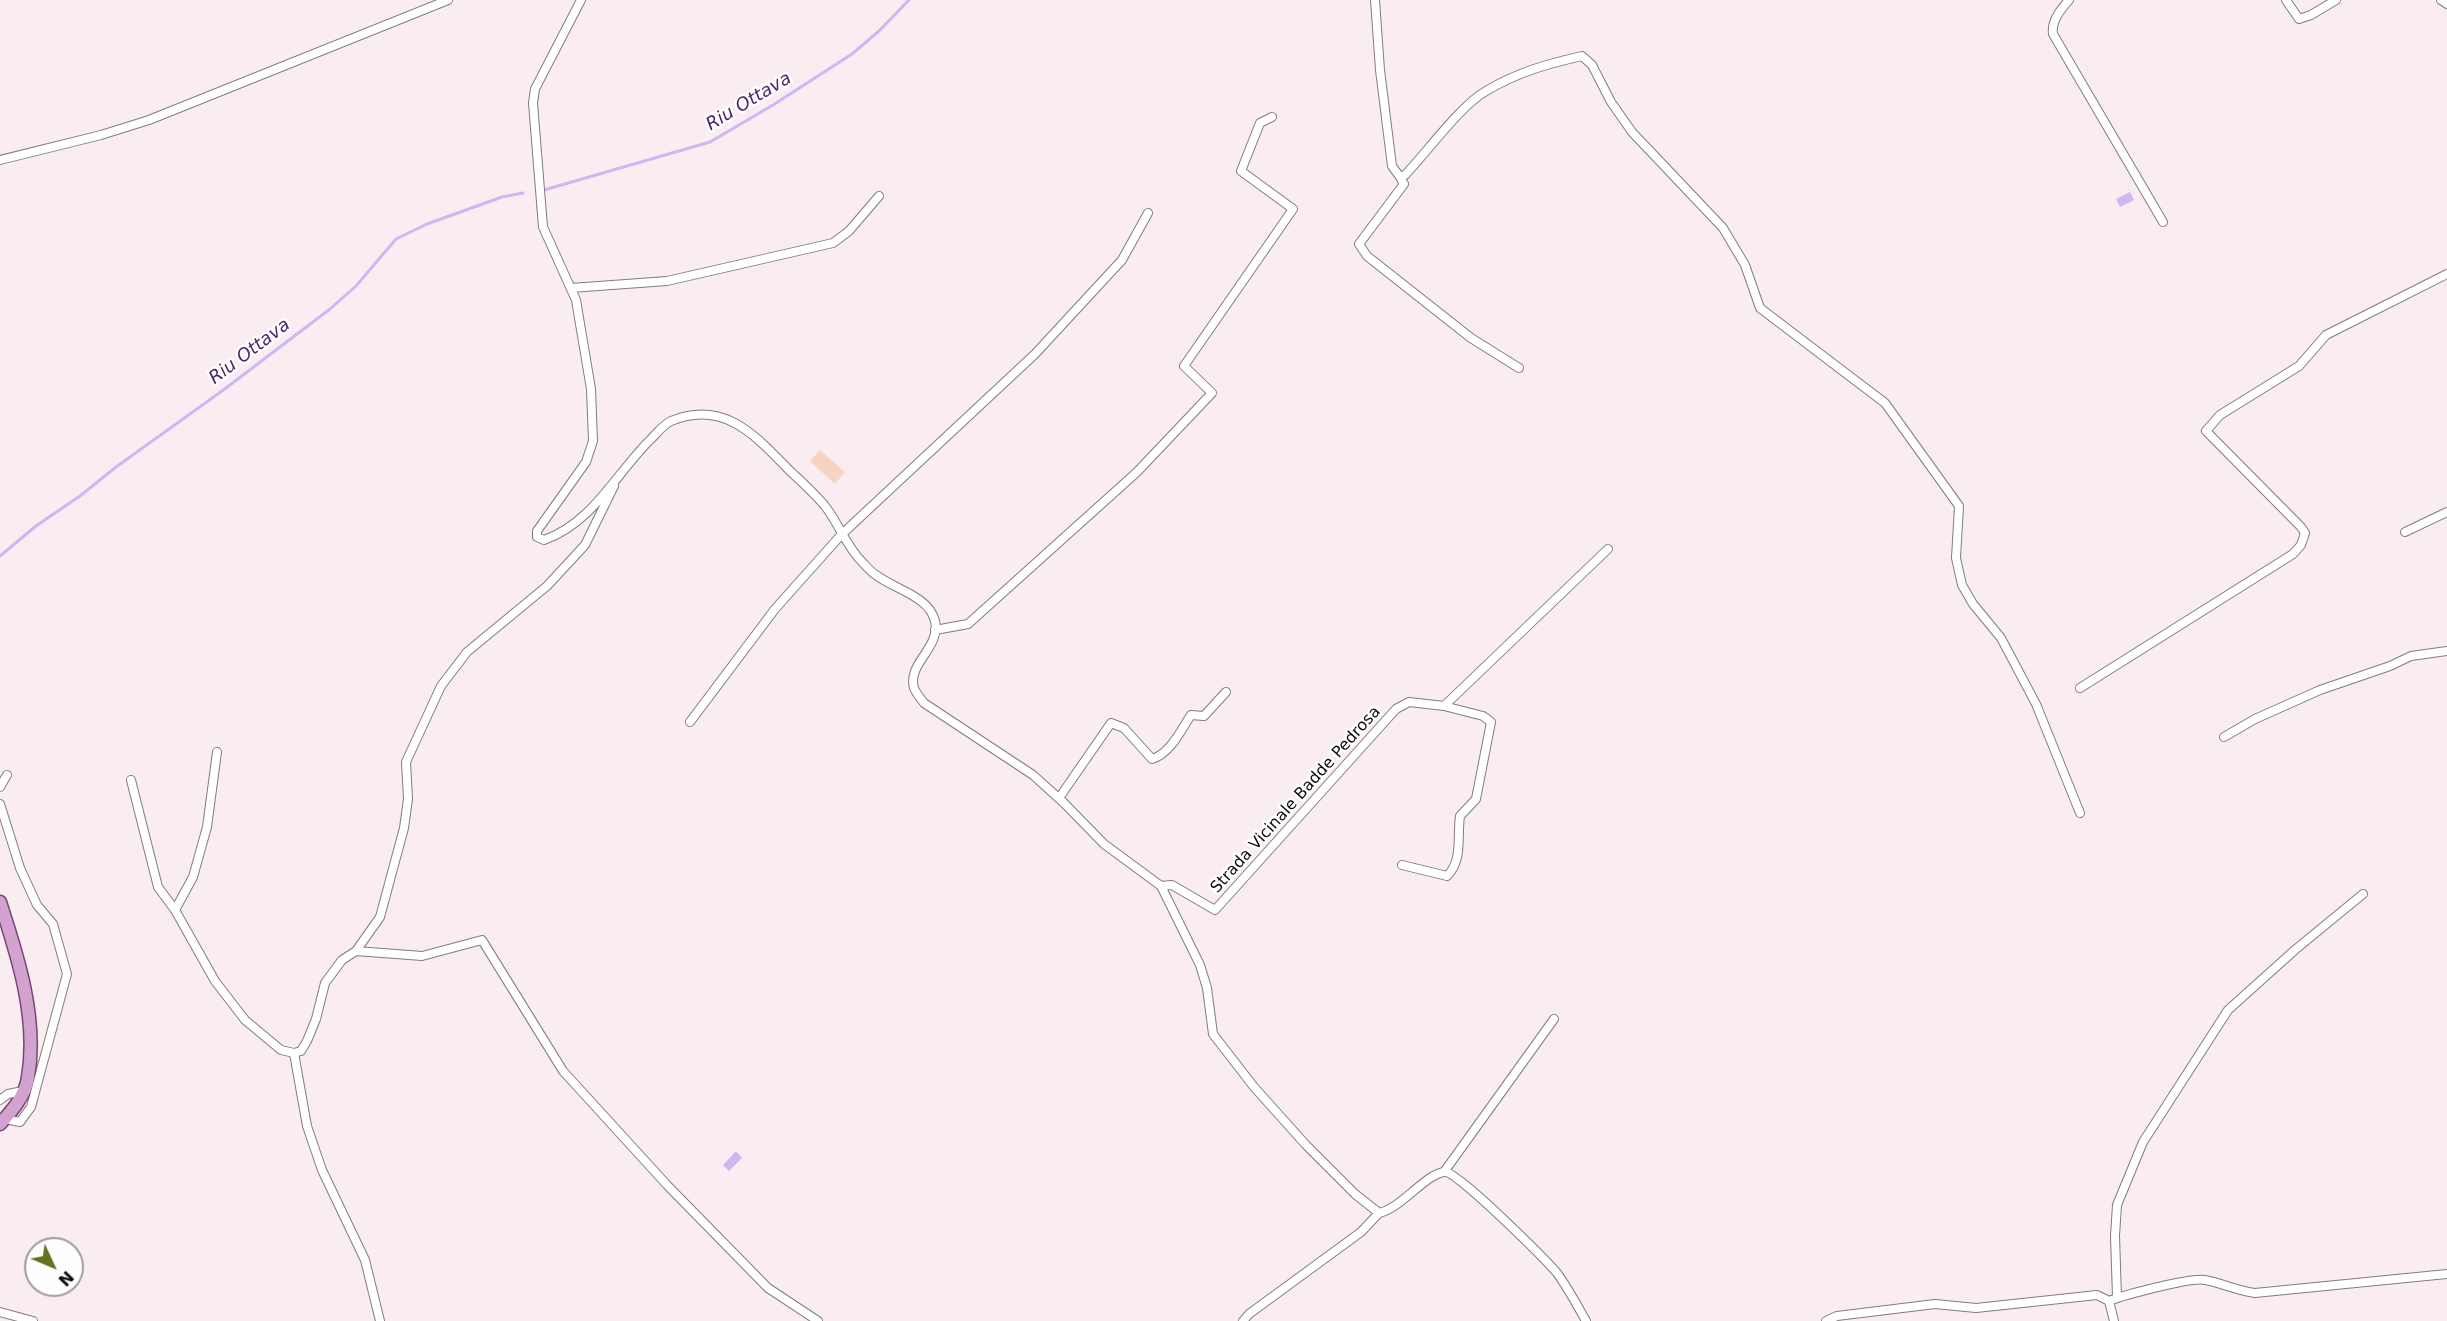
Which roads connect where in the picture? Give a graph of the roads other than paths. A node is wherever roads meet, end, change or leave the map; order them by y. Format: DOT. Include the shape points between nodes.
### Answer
graph roads {
  1 [pos="448,0"];
  2 [pos="581,0"];
  3 [pos="1375,0"];
  4 [pos="2069,0"];
  5 [pos="2286,0"];
  6 [pos="2336,0"];
  7 [pos="2441,0"];
  8 [pos="2447,4"];
  9 [pos="1272,117"];
  10 [pos="0,160"];
  11 [pos="1400,177"];
  12 [pos="879,196"];
  13 [pos="1148,213"];
  14 [pos="2163,222"];
  15 [pos="2447,274"];
  16 [pos="571,288"];
  17 [pos="1519,369"];
  18 [pos="616,482"];
  19 [pos="2447,512"];
  20 [pos="2405,532"];
  21 [pos="842,535"];
  22 [pos="1608,549"];
  23 [pos="935,630"];
  24 [pos="2447,651"];
  25 [pos="2080,688"];
  26 [pos="1226,692"];
  27 [pos="1444,706"];
  28 [pos="690,722"];
  29 [pos="2224,737"];
  30 [pos="217,753"];
  31 [pos="7,775"];
  32 [pos="131,780"];
  33 [pos="0,787"];
  34 [pos="1059,798"];
  35 [pos="0,804"];
  36 [pos="2080,813"];
  37 [pos="1402,865"];
  38 [pos="1161,886"];
  39 [pos="2363,894"];
  40 [pos="0,902"];
  41 [pos="175,910"];
  42 [pos="356,951"];
  43 [pos="1554,1019"];
  44 [pos="294,1053"];
  45 [pos="23,1091"];
  46 [pos="0,1100"];
  47 [pos="2,1121"];
  48 [pos="1444,1172"];
  49 [pos="1379,1213"];
  50 [pos="2447,1274"];
  51 [pos="2117,1297"];
  52 [pos="2109,1301"];
  53 [pos="0,1312"];
  54 [pos="33,1321"];
  55 [pos="380,1321"];
  56 [pos="818,1321"];
  57 [pos="1243,1321"];
  58 [pos="1586,1321"];
  59 [pos="1826,1321"];
  60 [pos="2114,1321"];
  1 -- 10 [label="street" via="149,120"];
  2 -- 16 [label="street" via="535,89 533,103 543,227"];
  3 -- 11 [label="street" via="1392,166"];
  4 -- 14 [label="street" via="2060,10 2053,34"];
  5 -- 6 [label="street" via="2299,19"];
  7 -- 8 [label="street"];
  9 -- 23 [label="street" via="1260,123 1241,171 1293,209 1184,366 1212,393 1139,469 968,624"];
  11 -- 17 [label="street" via="1404,184 1359,244 1367,256 1471,338"];
  11 -- 36 [label="street" via="1484,92 1532,68 1582,56 1592,65 1632,132 1723,228 1744,265 1760,308 1885,403 1959,506 1956,558 1962,585 2001,638 2036,704"];
  12 -- 16 [label="street" via="849,231 833,243 667,281"];
  13 -- 21 [label="street" via="1122,260 1035,354"];
  15 -- 25 [label="street" via="2326,335 2299,366 2220,415 2206,431 2301,527 2305,533 2301,545 2293,554"];
  16 -- 18 [label="street" via="591,389 593,441 586,462 537,531 537,537 544,540 559,535"];
  18 -- 21 [label="street" via="637,453 669,421 707,413 735,422 761,441 826,507"];
  18 -- 42 [label="street" via="585,545 547,586 466,652 441,686 406,762 408,799 404,828 380,917"];
  19 -- 20 [label="street"];
  21 -- 23 [label="street" via="876,575 926,605 935,621"];
  21 -- 28 [label="street" via="772,612"];
  22 -- 27 [label="street"];
  23 -- 34 [label="street" via="935,641 915,671 914,688 924,703 1033,775"];
  24 -- 29 [label="street" via="2411,656 2320,690"];
  26 -- 34 [label="street" via="1204,716 1191,716 1165,751 1152,759 1124,728 1111,723"];
  27 -- 37 [label="street" via="1484,716 1491,722 1476,799 1460,816 1458,854 1447,876"];
  27 -- 38 [label="street, Strada Vicinale Badde Pedrosa" via="1409,702 1396,709 1215,910 1172,885"];
  30 -- 41 [label="street" via="207,827 193,877"];
  31 -- 33 [label="street"];
  32 -- 41 [label="street" via="158,887"];
  34 -- 38 [label="street" via="1104,844"];
  35 -- 47 [label="street" via="20,868 37,905 53,924 67,974 31,1107 20,1122"];
  38 -- 49 [label="street" via="1200,965 1213,1034 1306,1145"];
  39 -- 51 [label="street" via="2228,1010 2143,1142 2116,1205"];
  40 -- 45 [label="main road" via="30,1020 28,1079"];
  41 -- 44 [label="street" via="215,981 245,1020 281,1050"];
  42 -- 44 [label="street" via="342,960 325,983 307,1041 301,1051"];
  42 -- 56 [label="street" via="422,956 482,940 562,1071 768,1288"];
  43 -- 48 [label="street"];
  44 -- 55 [label="street" via="307,1126 322,1170 365,1260"];
  45 -- 46 [label="street"];
  45 -- 47 [label="main road"];
  48 -- 49 [label="street" via="1389,1211"];
  48 -- 58 [label="street" via="1452,1173 1471,1189 1557,1274"];
  49 -- 57 [label="street" via="1361,1232"];
  50 -- 51 [label="street" via="2254,1293 2202,1279"];
  51 -- 52 [label="street"];
  52 -- 59 [label="street" via="2097,1295 1976,1308 1935,1304 1837,1316"];
  52 -- 60 [label="street"];
  53 -- 54 [label="street"];
}
